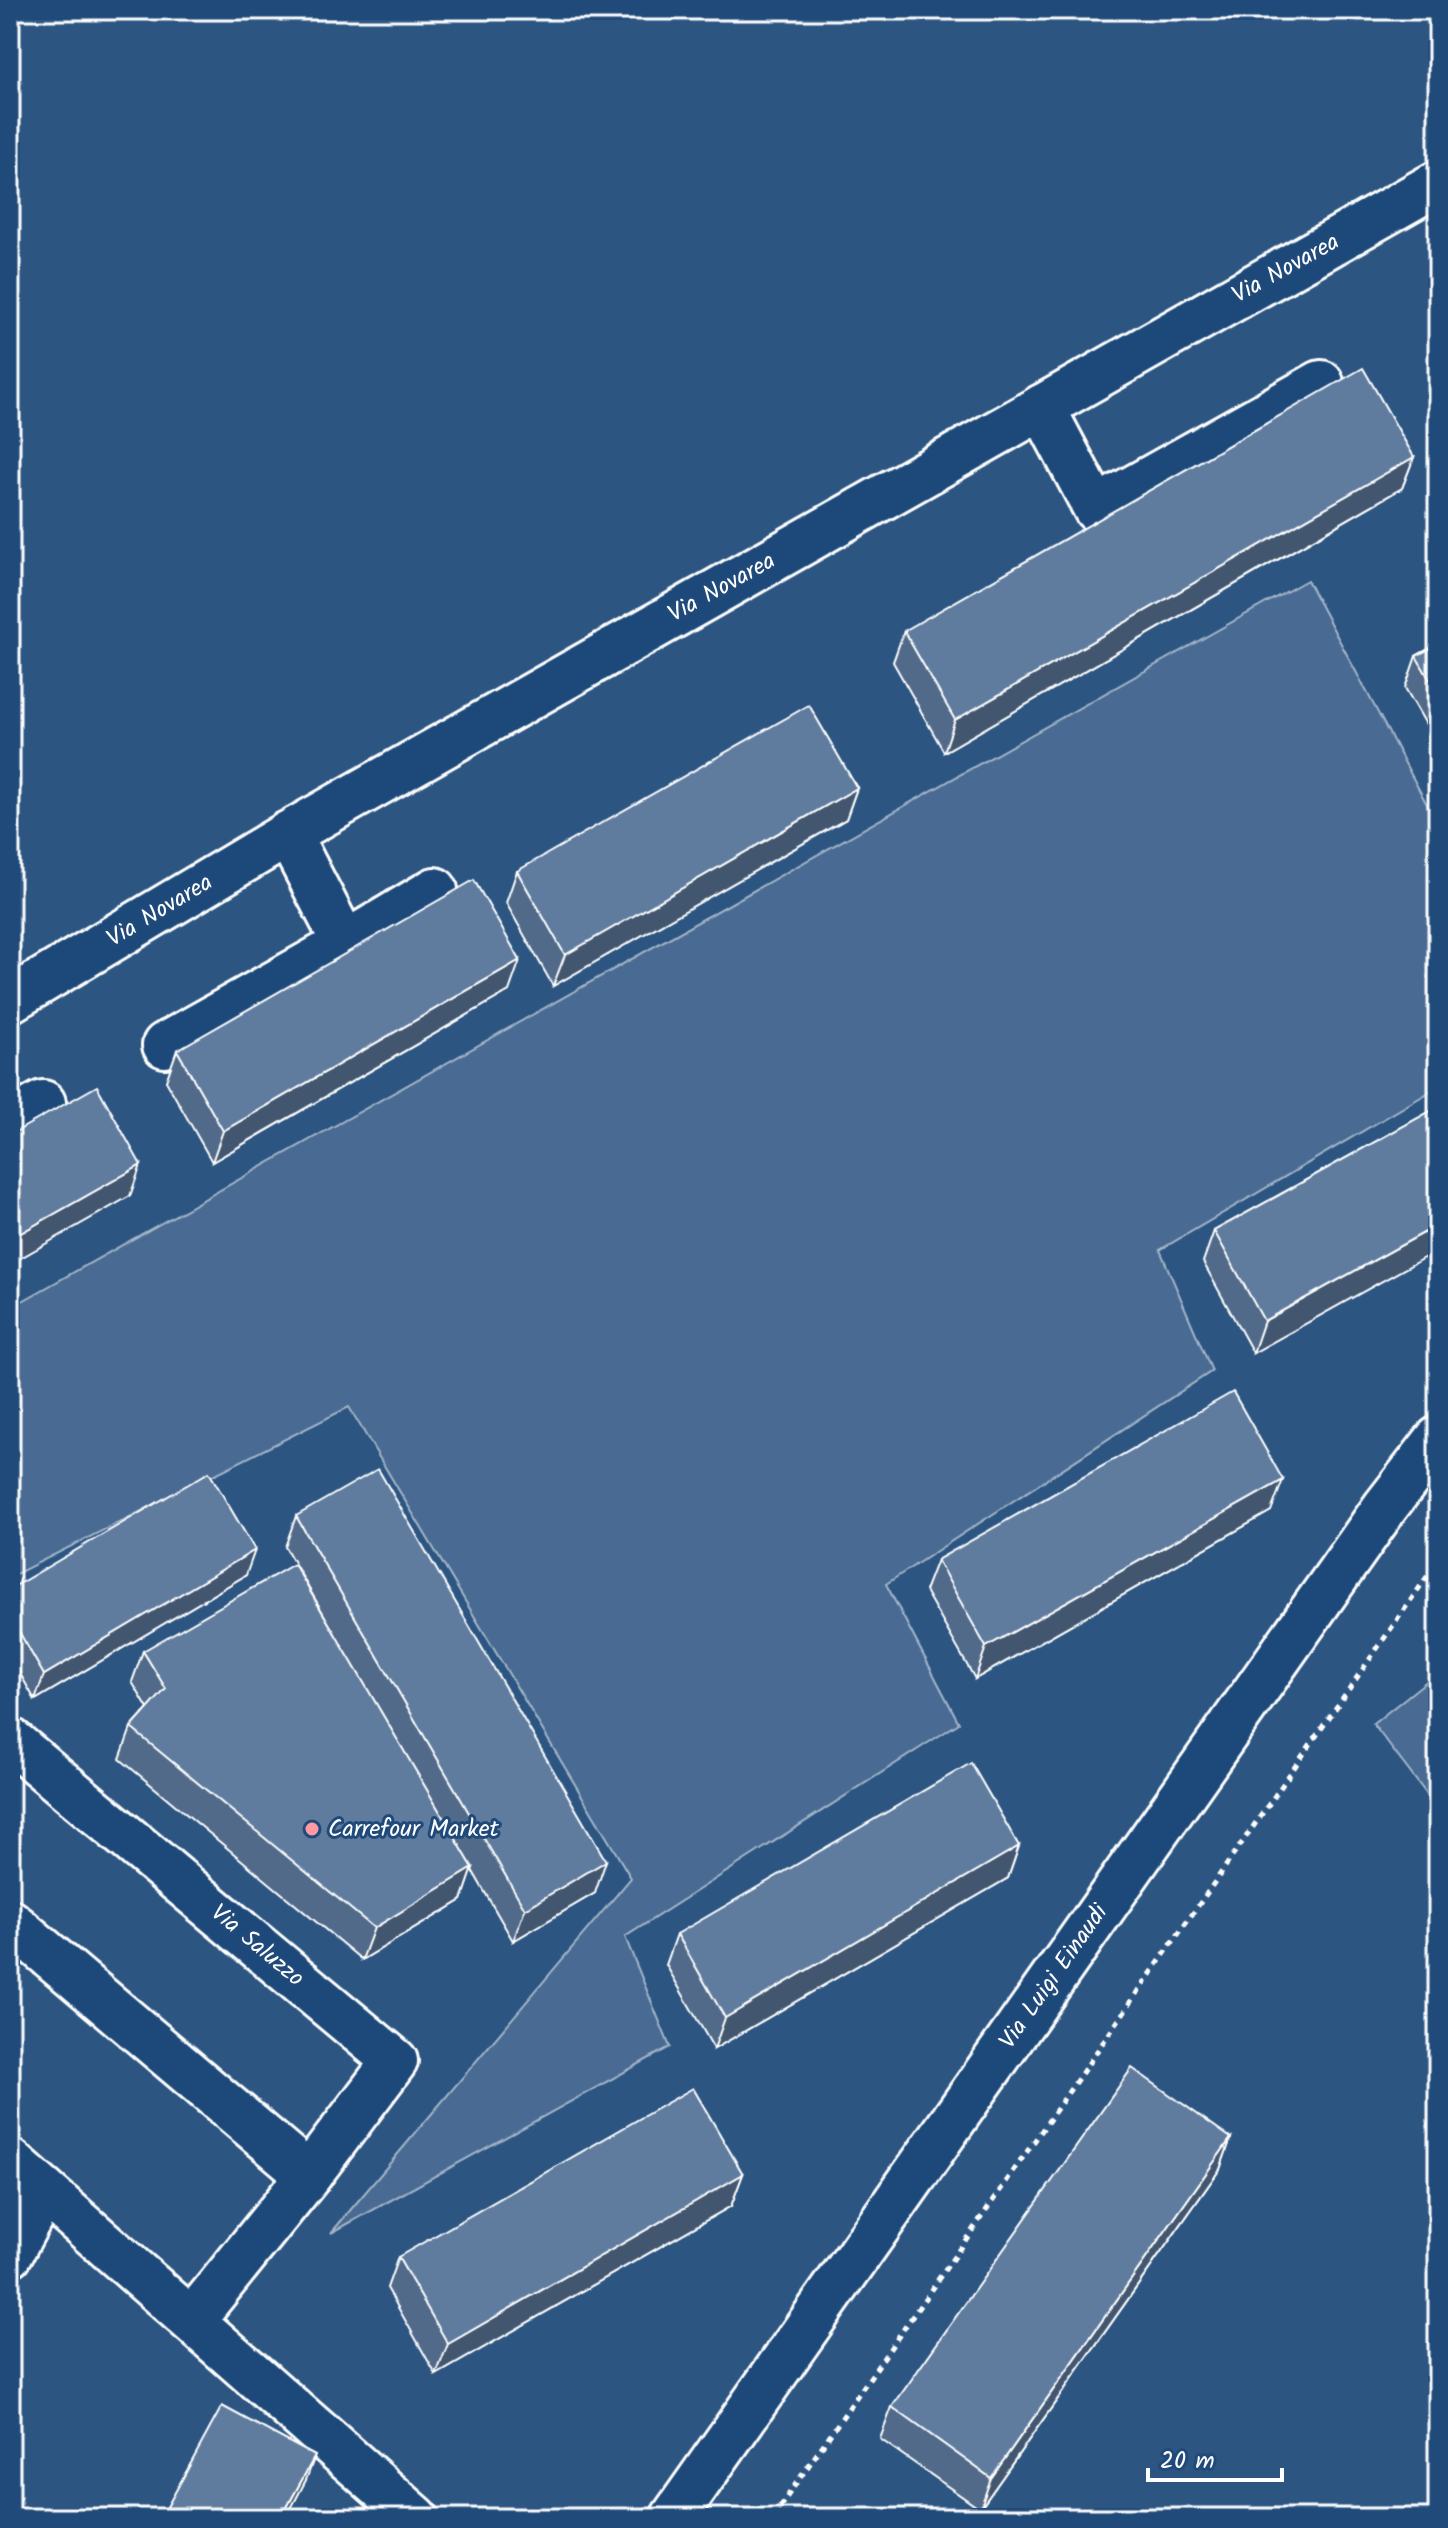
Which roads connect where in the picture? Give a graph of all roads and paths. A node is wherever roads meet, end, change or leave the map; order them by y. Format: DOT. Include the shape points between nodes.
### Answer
graph roads {
  1 [pos="1438,183"];
  2 [pos="1321,383"];
  3 [pos="1042,407"];
  4 [pos="288,834"];
  5 [pos="435,890"];
  6 [pos="345,944"];
  7 [pos="10,1000"];
  8 [pos="165,1045"];
  9 [pos="1438,1439"];
  10 [pos="1438,1561"];
  11 [pos="10,1740"];
  12 [pos="10,1922"];
  13 [pos="10,2161"];
  14 [pos="309,2175"];
  15 [pos="44,2191"];
  16 [pos="10,2254"];
  17 [pos="192,2320"];
  18 [pos="403,2513"];
  19 [pos="673,2518"];
  20 [pos="779,2518"];
  1 -- 3 [label="street, Via Novarea"];
  2 -- 3 [label="street" via="1096,509"];
  3 -- 4 [label="street, Via Novarea"];
  4 -- 6 [label="street"];
  4 -- 7 [label="street, Via Novarea"];
  5 -- 6 [label="street"];
  6 -- 8 [label="street"];
  9 -- 19 [label="street, Via Luigi Einaudi"];
  10 -- 20 [label="path" via="777,2511"];
  11 -- 14 [label="street, Via Saluzzo" via="395,2061"];
  12 -- 14 [label="street"];
  13 -- 15 [label="street"];
  14 -- 17 [label="street, Via Saluzzo"];
  15 -- 16 [label="street"];
  15 -- 17 [label="street"];
  17 -- 18 [label="street"];
}
